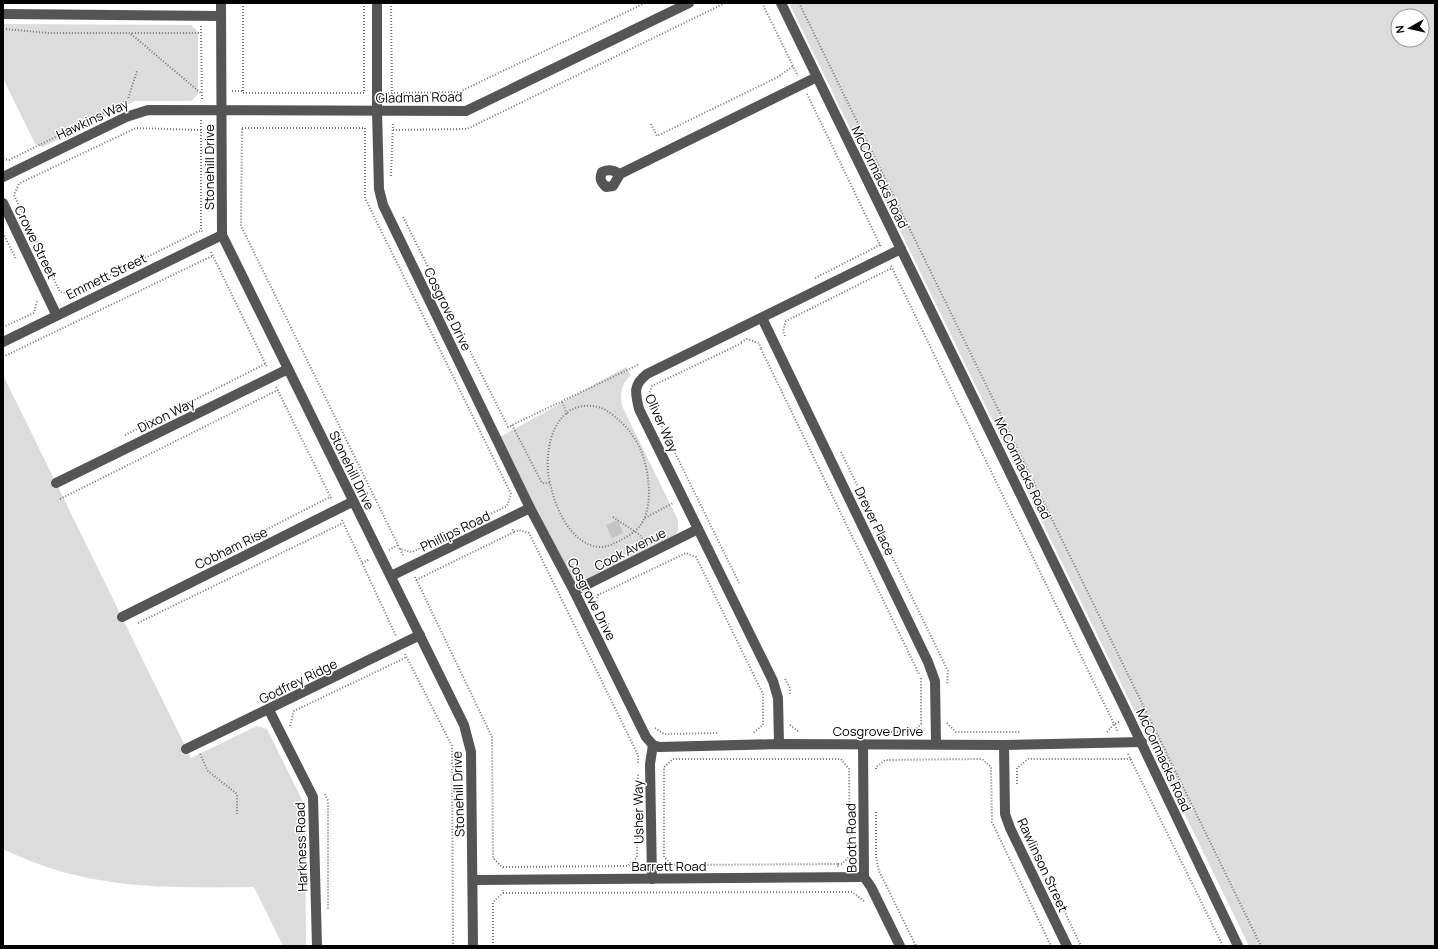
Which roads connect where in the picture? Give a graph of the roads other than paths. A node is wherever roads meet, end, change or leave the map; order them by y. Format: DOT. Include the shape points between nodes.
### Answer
graph roads {
  1 [pos="221,3"];
  2 [pos="377,3"];
  3 [pos="689,3"];
  4 [pos="781,3"];
  5 [pos="3,14"];
  6 [pos="221,16"];
  7 [pos="817,77"];
  8 [pos="221,109"];
  9 [pos="377,111"];
  10 [pos="620,174"];
  11 [pos="3,177"];
  12 [pos="3,203"];
  13 [pos="222,235"];
  14 [pos="901,249"];
  15 [pos="56,314"];
  16 [pos="762,318"];
  17 [pos="3,342"];
  18 [pos="288,369"];
  19 [pos="56,483"];
  20 [pos="352,502"];
  21 [pos="530,508"];
  22 [pos="698,529"];
  23 [pos="391,576"];
  24 [pos="574,591"];
  25 [pos="122,617"];
  26 [pos="420,635"];
  27 [pos="268,710"];
  28 [pos="1142,742"];
  29 [pos="779,744"];
  30 [pos="863,744"];
  31 [pos="936,744"];
  32 [pos="653,745"];
  33 [pos="1004,745"];
  34 [pos="191,746"];
  35 [pos="864,877"];
  36 [pos="652,879"];
  37 [pos="473,880"];
  38 [pos="317,946"];
  39 [pos="473,946"];
  40 [pos="900,946"];
  41 [pos="1067,946"];
  42 [pos="1238,946"];
  1 -- 6 [label="street, Stonehill Drive"];
  2 -- 9 [label="street, Cosgrove Drive"];
  3 -- 9 [label="street, Gladman Road" via="466,111"];
  4 -- 7 [label="street, McCormacks Road"];
  5 -- 6 [label="street"];
  6 -- 8 [label="street, Stonehill Drive"];
  7 -- 10 [label="street"];
  7 -- 14 [label="street, McCormacks Road"];
  8 -- 9 [label="street, Gladman Road"];
  8 -- 11 [label="street, Hawkins Way" via="137,112"];
  8 -- 13 [label="street, Stonehill Drive"];
  9 -- 21 [label="street, Cosgrove Drive" via="379,189 384,205"];
  12 -- 15 [label="street, Crowe Street"];
  13 -- 15 [label="street, Emmett Street"];
  13 -- 18 [label="street, Stonehill Drive"];
  14 -- 16 [label="street, Oliver Way"];
  14 -- 28 [label="street, McCormacks Road"];
  15 -- 17 [label="street, Emmett Street"];
  16 -- 22 [label="street, Oliver Way" via="647,374 638,381 635,394 639,409"];
  16 -- 31 [label="street, Drever Place" via="928,662 935,680"];
  18 -- 19 [label="street, Dixon Way"];
  18 -- 20 [label="street, Stonehill Drive"];
  20 -- 23 [label="street, Stonehill Drive"];
  20 -- 25 [label="street, Cobham Rise"];
  21 -- 23 [label="street, Phillips Road"];
  21 -- 24 [label="street, Cosgrove Drive"];
  22 -- 24 [label="street, Cook Avenue"];
  22 -- 29 [label="street, Oliver Way" via="773,681 778,698"];
  23 -- 26 [label="street, Stonehill Drive"];
  24 -- 32 [label="street, Cosgrove Drive" via="646,737"];
  26 -- 27 [label="street, Godfrey Ridge"];
  26 -- 37 [label="street, Stonehill Drive" via="464,724 471,752"];
  27 -- 34 [label="street, Godfrey Ridge"];
  27 -- 38 [label="street, Harkness Road" via="313,797"];
  28 -- 33 [label="street, Cosgrove Drive"];
  28 -- 42 [label="street, McCormacks Road"];
  29 -- 30 [label="street, Cosgrove Drive"];
  29 -- 32 [label="street, Cosgrove Drive" via="659,747"];
  30 -- 31 [label="street, Cosgrove Drive"];
  30 -- 35 [label="street, Booth Road"];
  31 -- 33 [label="street, Cosgrove Drive"];
  32 -- 36 [label="street, Usher Way" via="650,764"];
  33 -- 41 [label="street, Rawlinson Street" via="1006,814 1010,828"];
  35 -- 36 [label="street, Barrett Road"];
  35 -- 40 [label="street, Booth Road"];
  36 -- 37 [label="street, Barrett Road"];
  37 -- 39 [label="street, Stonehill Drive"];
}
